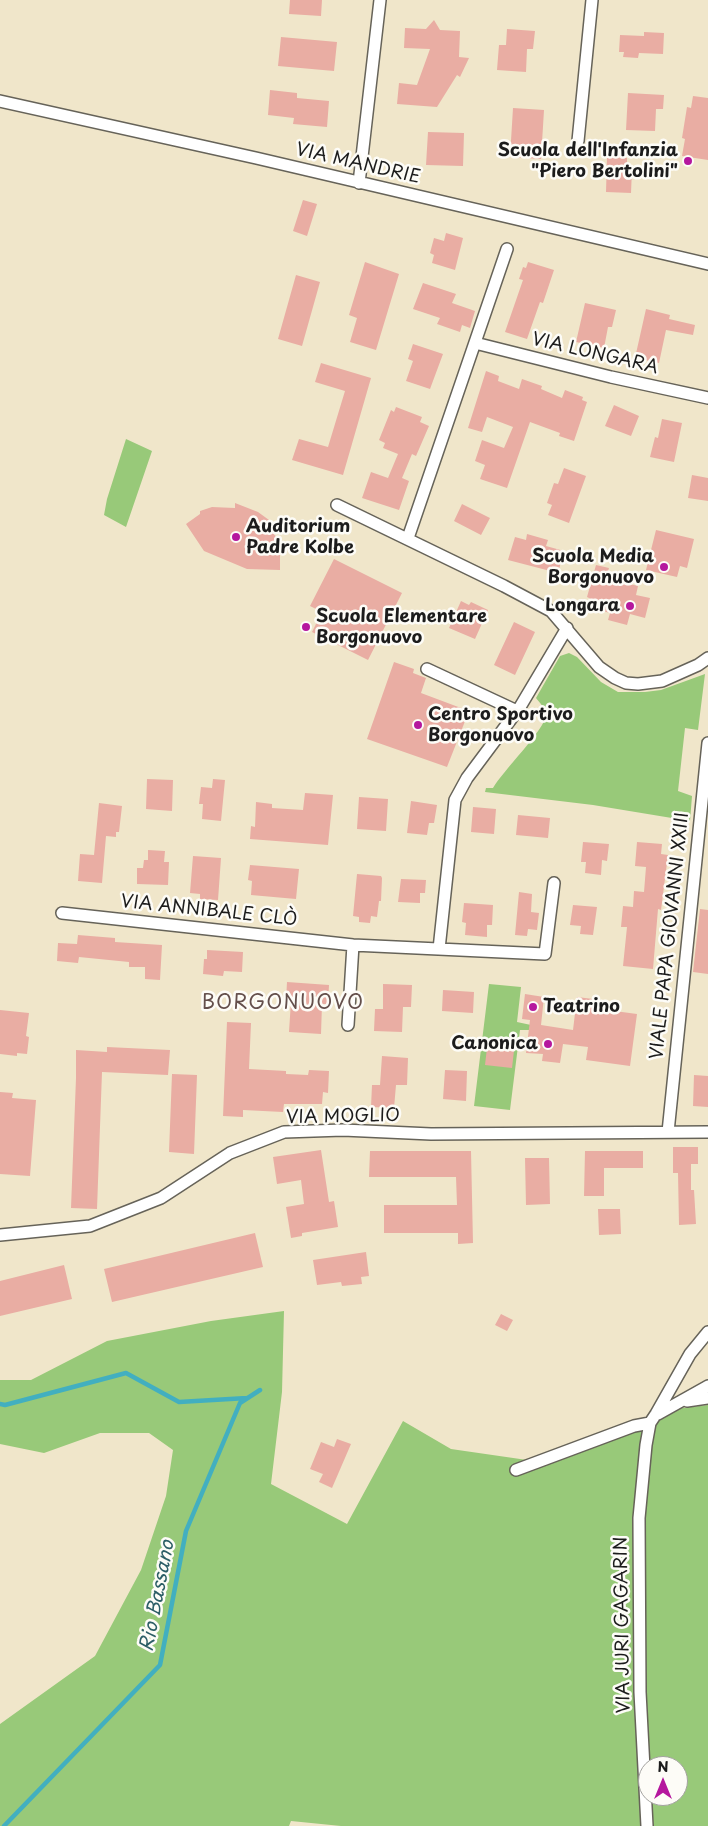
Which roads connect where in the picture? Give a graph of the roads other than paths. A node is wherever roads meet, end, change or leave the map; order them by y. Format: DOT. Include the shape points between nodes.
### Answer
graph roads {
  1 [pos="380,0"];
  2 [pos="592,0"];
  3 [pos="0,101"];
  4 [pos="578,141"];
  5 [pos="359,183"];
  6 [pos="508,249"];
  7 [pos="708,264"];
  8 [pos="475,343"];
  9 [pos="708,398"];
  10 [pos="337,505"];
  11 [pos="408,538"];
  12 [pos="567,628"];
  13 [pos="708,658"];
  14 [pos="427,669"];
  15 [pos="517,711"];
  16 [pos="708,743"];
  17 [pos="554,883"];
  18 [pos="62,913"];
  19 [pos="353,945"];
  20 [pos="439,949"];
  21 [pos="348,1025"];
  22 [pos="668,1132"];
  23 [pos="708,1132"];
  24 [pos="0,1235"];
  25 [pos="708,1332"];
  26 [pos="708,1386"];
  27 [pos="708,1398"];
  28 [pos="680,1402"];
  29 [pos="653,1419"];
  30 [pos="516,1470"];
  31 [pos="647,1826"];
  1 -- 5 [label="street"];
  2 -- 4 [label="street"];
  3 -- 5 [label="street, VIA MANDRIE"];
  5 -- 7 [label="street, VIA MANDRIE"];
  6 -- 8 [label="street"];
  8 -- 9 [label="street, VIA LONGARA"];
  8 -- 11 [label="street"];
  10 -- 11 [label="street"];
  11 -- 12 [label="street" via="551,611"];
  12 -- 13 [label="street" via="599,666 626,683 662,681"];
  12 -- 15 [label="street"];
  14 -- 15 [label="street"];
  15 -- 20 [label="street" via="467,778 455,800"];
  16 -- 22 [label="street, VIALE PAPA GIOVANNI XXIII"];
  17 -- 20 [label="street, VIA ANNIBALE CLÒ" via="545,954"];
  18 -- 19 [label="street, VIA ANNIBALE CLÒ"];
  19 -- 20 [label="street, VIA ANNIBALE CLÒ"];
  19 -- 21 [label="street"];
  22 -- 23 [label="street, VIA MOGLIO"];
  22 -- 24 [label="street, VIA MOGLIO" via="284,1132 230,1153 161,1198 90,1226"];
  25 -- 29 [label="street, VIA JURI GAGARIN" via="690,1354"];
  26 -- 28 [label="street"];
  27 -- 28 [label="street"];
  28 -- 29 [label="street"];
  29 -- 30 [label="street"];
  29 -- 31 [label="street, VIA JURI GAGARIN" via="646,1444 638,1565"];
}
